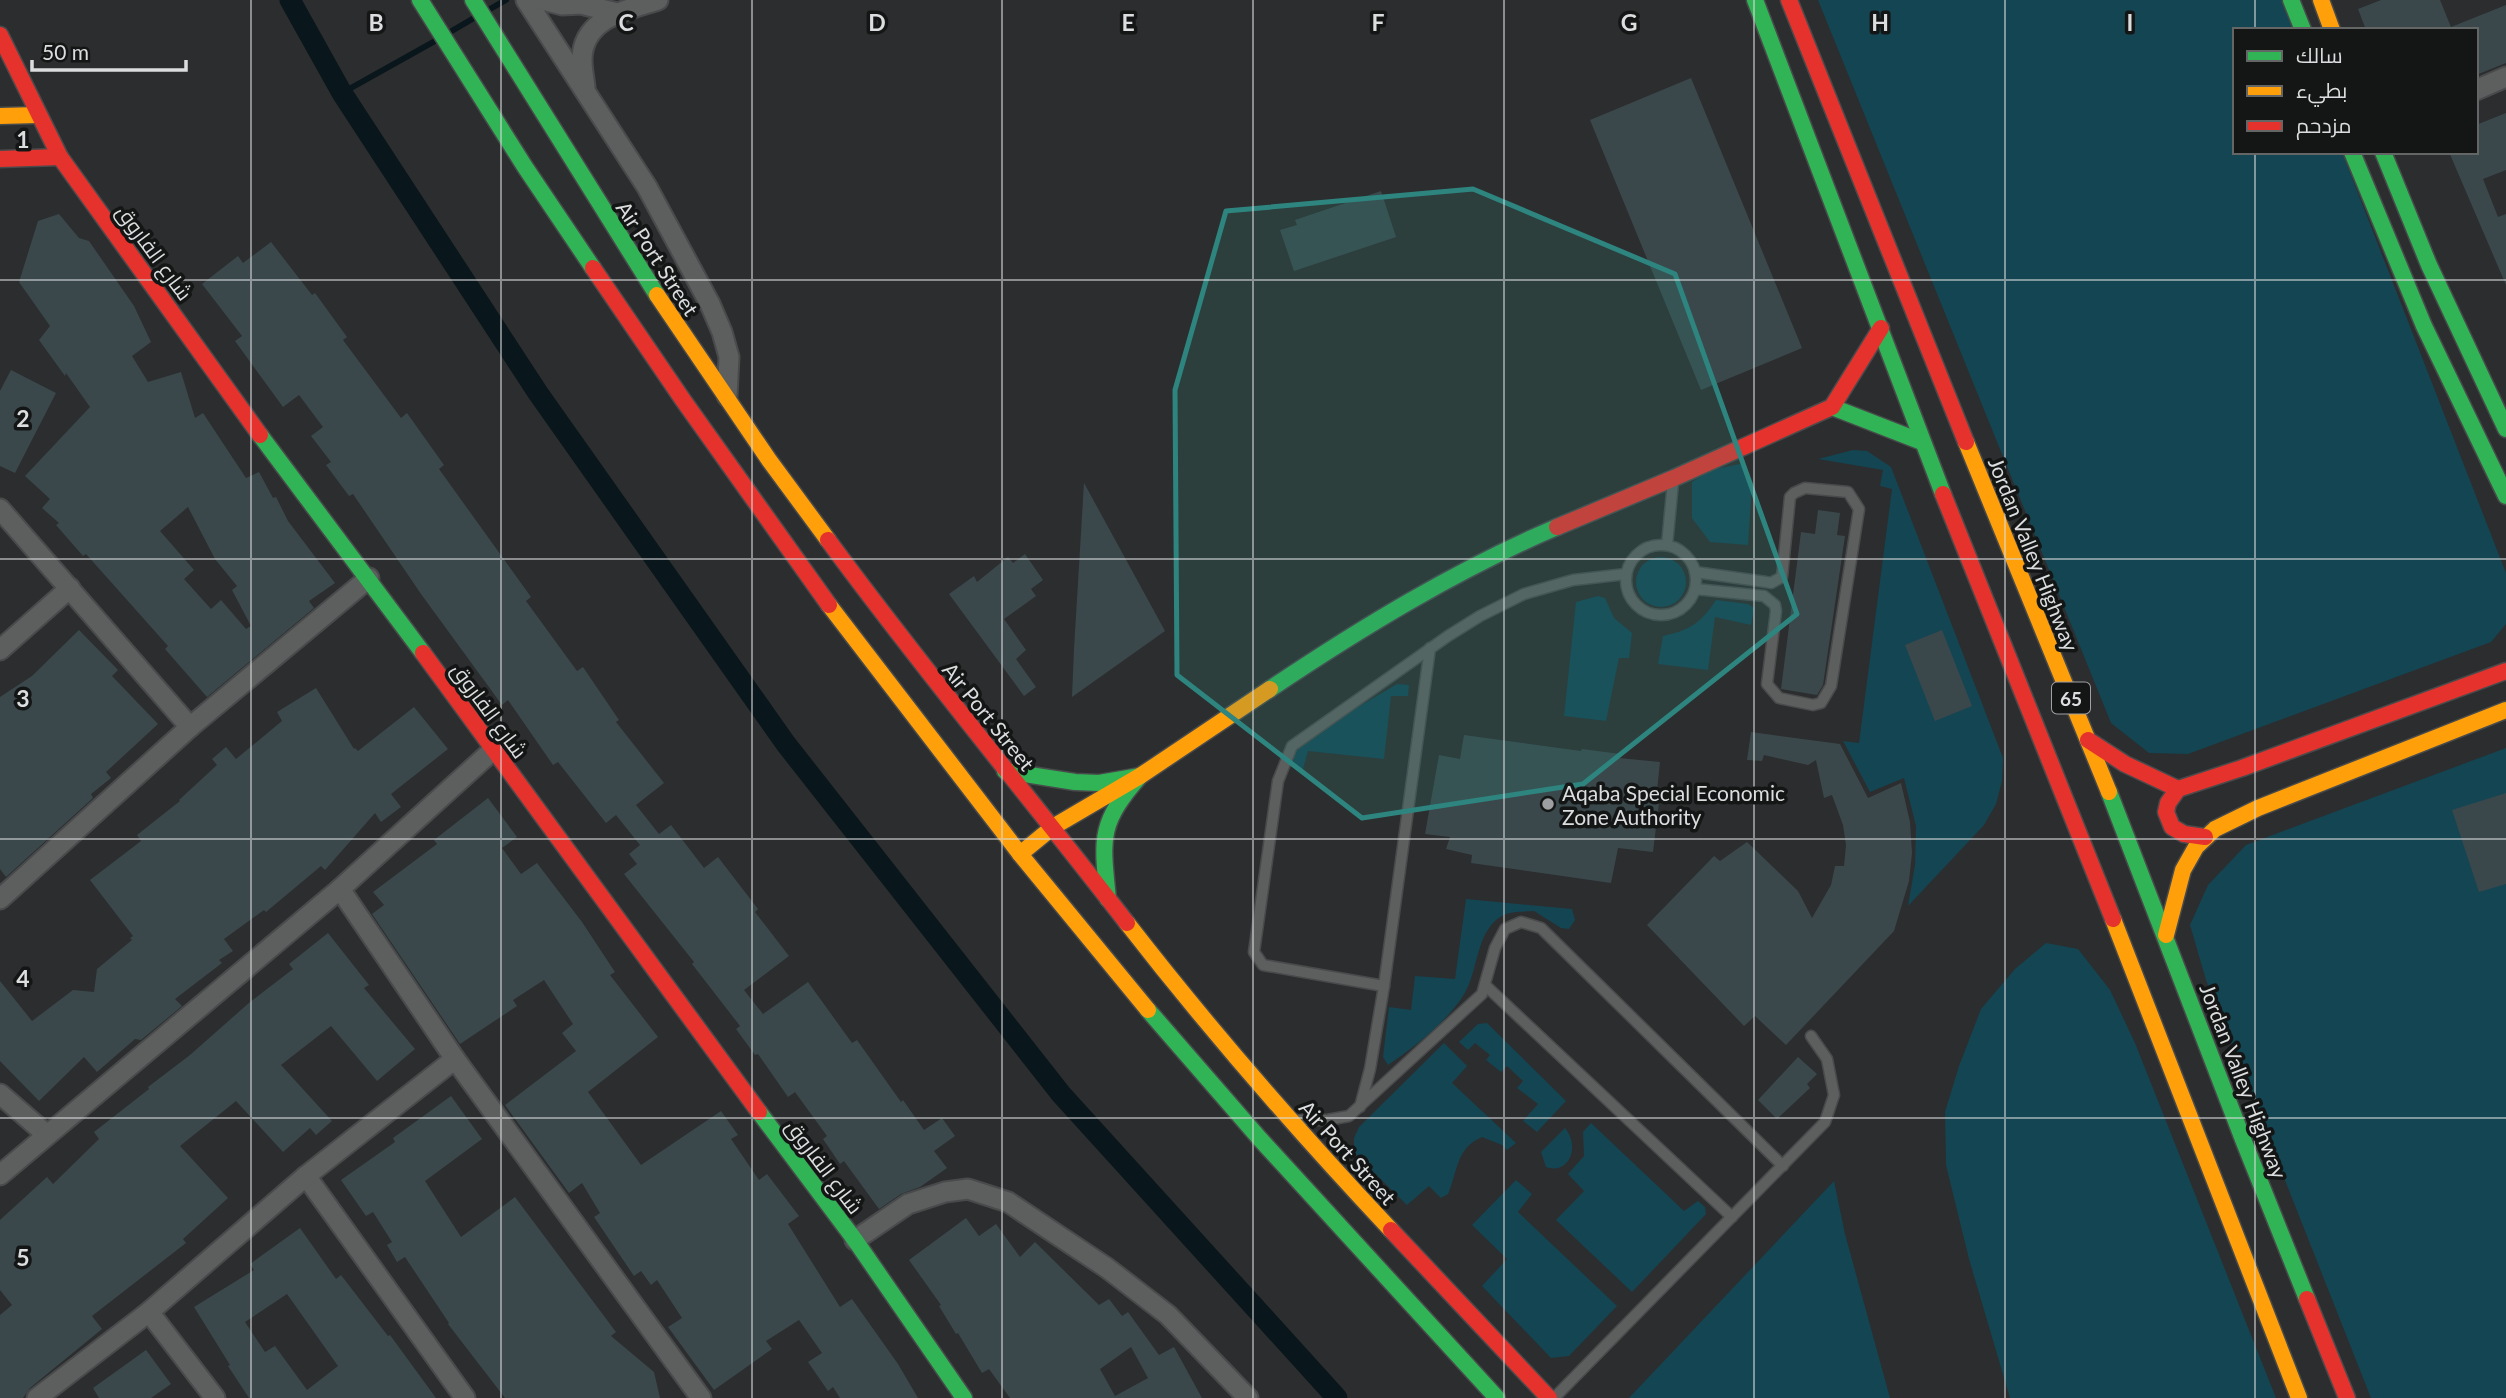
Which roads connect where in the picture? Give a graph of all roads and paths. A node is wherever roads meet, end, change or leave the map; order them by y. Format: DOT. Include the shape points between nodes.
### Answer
graph roads {
  1 [pos="420,0"];
  2 [pos="473,0"];
  3 [pos="526,0"];
  4 [pos="543,0"];
  5 [pos="658,0"];
  6 [pos="1755,0"];
  7 [pos="1789,0"];
  8 [pos="2291,0"];
  9 [pos="2321,0"];
  10 [pos="617,13"];
  11 [pos="2302,28"];
  12 [pos="2331,28"];
  13 [pos="0,34"];
  14 [pos="2506,77"];
  15 [pos="2478,89"];
  16 [pos="585,92"];
  17 [pos="38,115"];
  18 [pos="0,117"];
  19 [pos="2352,154"];
  20 [pos="2384,154"];
  21 [pos="61,157"];
  22 [pos="0,159"];
  23 [pos="1881,328"];
  24 [pos="726,397"];
  25 [pos="1832,407"];
  26 [pos="2506,429"];
  27 [pos="1922,442"];
  28 [pos="1674,478"];
  29 [pos="2506,496"];
  30 [pos="0,509"];
  31 [pos="1667,545"];
  32 [pos="1695,572"];
  33 [pos="1626,574"];
  34 [pos="369,578"];
  35 [pos="70,588"];
  36 [pos="1695,589"];
  37 [pos="1430,648"];
  38 [pos="0,650"];
  39 [pos="2506,671"];
  40 [pos="2506,710"];
  41 [pos="190,727"];
  42 [pos="2088,740"];
  43 [pos="493,751"];
  44 [pos="1005,771"];
  45 [pos="1140,776"];
  46 [pos="2178,789"];
  47 [pos="1053,827"];
  48 [pos="2205,837"];
  49 [pos="2131,844"];
  50 [pos="1020,854"];
  51 [pos="2100,857"];
  52 [pos="340,889"];
  53 [pos="0,899"];
  54 [pos="1108,899"];
  55 [pos="2166,935"];
  56 [pos="1485,985"];
  57 [pos="1384,986"];
  58 [pos="1811,1036"];
  59 [pos="455,1059"];
  60 [pos="0,1094"];
  61 [pos="1360,1107"];
  62 [pos="1290,1121"];
  63 [pos="46,1134"];
  64 [pos="1783,1166"];
  65 [pos="0,1175"];
  66 [pos="306,1176"];
  67 [pos="1732,1217"];
  68 [pos="855,1240"];
  69 [pos="149,1312"];
  70 [pos="37,1398"];
  71 [pos="215,1398"];
  72 [pos="465,1398"];
  73 [pos="701,1398"];
  74 [pos="964,1398"];
  75 [pos="1248,1398"];
  76 [pos="1497,1398"];
  77 [pos="1552,1398"];
  78 [pos="2298,1398"];
  79 [pos="2347,1398"];
  1 -- 50 [label="main road" via="524,167 683,400 833,610"];
  2 -- 24 [label="main road, Air Port Street" via="600,208"];
  3 -- 16 [label="street"];
  4 -- 10 [label="street"];
  5 -- 10 [label="street"];
  6 -- 23 [label="main road, 65"];
  7 -- 42 [label="main road, Jordan Valley Highway / 65"];
  8 -- 11 [label="main road"];
  9 -- 12 [label="main road"];
  10 -- 16 [label="street" via="599,22 586,41 582,57"];
  13 -- 17 [label="main road, شارع الفاروق"];
  14 -- 15 [label="street"];
  16 -- 24 [label="street" via="647,187 710,304 729,357"];
  17 -- 18 [label="main road"];
  17 -- 21 [label="main road, شارع الفاروق"];
  19 -- 29 [label="main road" via="2424,326"];
  20 -- 26 [label="main road" via="2429,265"];
  21 -- 22 [label="main road"];
  21 -- 34 [label="main road, شارع الفاروق" via="297,486"];
  23 -- 25 [label="main road"];
  23 -- 27 [label="main road, 65"];
  24 -- 44 [label="main road, Air Port Street" via="901,639"];
  25 -- 27 [label="main road"];
  25 -- 28 [label="main road"];
  27 -- 51 [label="main road, 65" via="2050,757"];
  28 -- 31 [label="lane"];
  28 -- 45 [label="main road" via="1524,541 1341,640"];
  30 -- 35 [label="street"];
  31 -- 32 [label="lane" via="1688,556"];
  31 -- 33 [label="lane" via="1644,549 1628,565"];
  32 -- 36 [label="lane"];
  32 -- 36 [label="lane" via="1766,582 1782,578 1790,498 1799,490 1848,492 1859,509 1831,686 1821,703 1779,698 1767,684 1776,611 1770,600"];
  33 -- 36 [label="lane" via="1631,599 1648,613 1672,614 1690,600"];
  33 -- 37 [label="lane" via="1573,580 1524,594"];
  34 -- 41 [label="street"];
  34 -- 43 [label="main road, شارع الفاروق"];
  35 -- 38 [label="street"];
  35 -- 41 [label="street"];
  37 -- 57 [label="lane"];
  37 -- 57 [label="lane" via="1292,746 1278,781 1256,930 1254,952 1263,965"];
  39 -- 46 [label="main road"];
  40 -- 48 [label="main road" via="2263,807"];
  41 -- 53 [label="street"];
  42 -- 46 [label="main road"];
  42 -- 49 [label="main road, Jordan Valley Highway / 65"];
  43 -- 52 [label="street"];
  43 -- 68 [label="main road, شارع الفاروق"];
  44 -- 45 [label="main road" via="1099,783"];
  44 -- 47 [label="main road, Air Port Street"];
  45 -- 47 [label="main road"];
  45 -- 54 [label="main road" via="1118,802 1108,823"];
  46 -- 48 [label="main road" via="2166,811 2172,828"];
  47 -- 50 [label="main road"];
  47 -- 54 [label="main road, Air Port Street"];
  48 -- 55 [label="main road" via="2179,879"];
  49 -- 51 [label="main road"];
  49 -- 55 [label="main road, Jordan Valley Highway / 65"];
  50 -- 76 [label="main road" via="1251,1129"];
  51 -- 78 [label="main road, 65"];
  52 -- 59 [label="street"];
  52 -- 63 [label="street"];
  54 -- 62 [label="main road, Air Port Street" via="1191,1006"];
  55 -- 79 [label="main road, Jordan Valley Highway / 65"];
  56 -- 61 [label="lane" via="1482,994"];
  56 -- 64 [label="lane" via="1505,929 1521,922 1541,928"];
  56 -- 67 [label="lane"];
  57 -- 61 [label="lane"];
  58 -- 64 [label="lane" via="1827,1059 1834,1095 1825,1122"];
  59 -- 66 [label="street"];
  59 -- 73 [label="street"];
  60 -- 63 [label="street"];
  61 -- 62 [label="lane" via="1349,1116"];
  62 -- 77 [label="main road, Air Port Street"];
  63 -- 65 [label="street"];
  64 -- 67 [label="lane"];
  66 -- 69 [label="street"];
  66 -- 72 [label="street"];
  67 -- 77 [label="lane"];
  68 -- 74 [label="main road, شارع الفاروق"];
  68 -- 75 [label="street" via="908,1204 945,1192 968,1189 1008,1202 1168,1315"];
  69 -- 70 [label="street"];
  69 -- 71 [label="street"];
}
